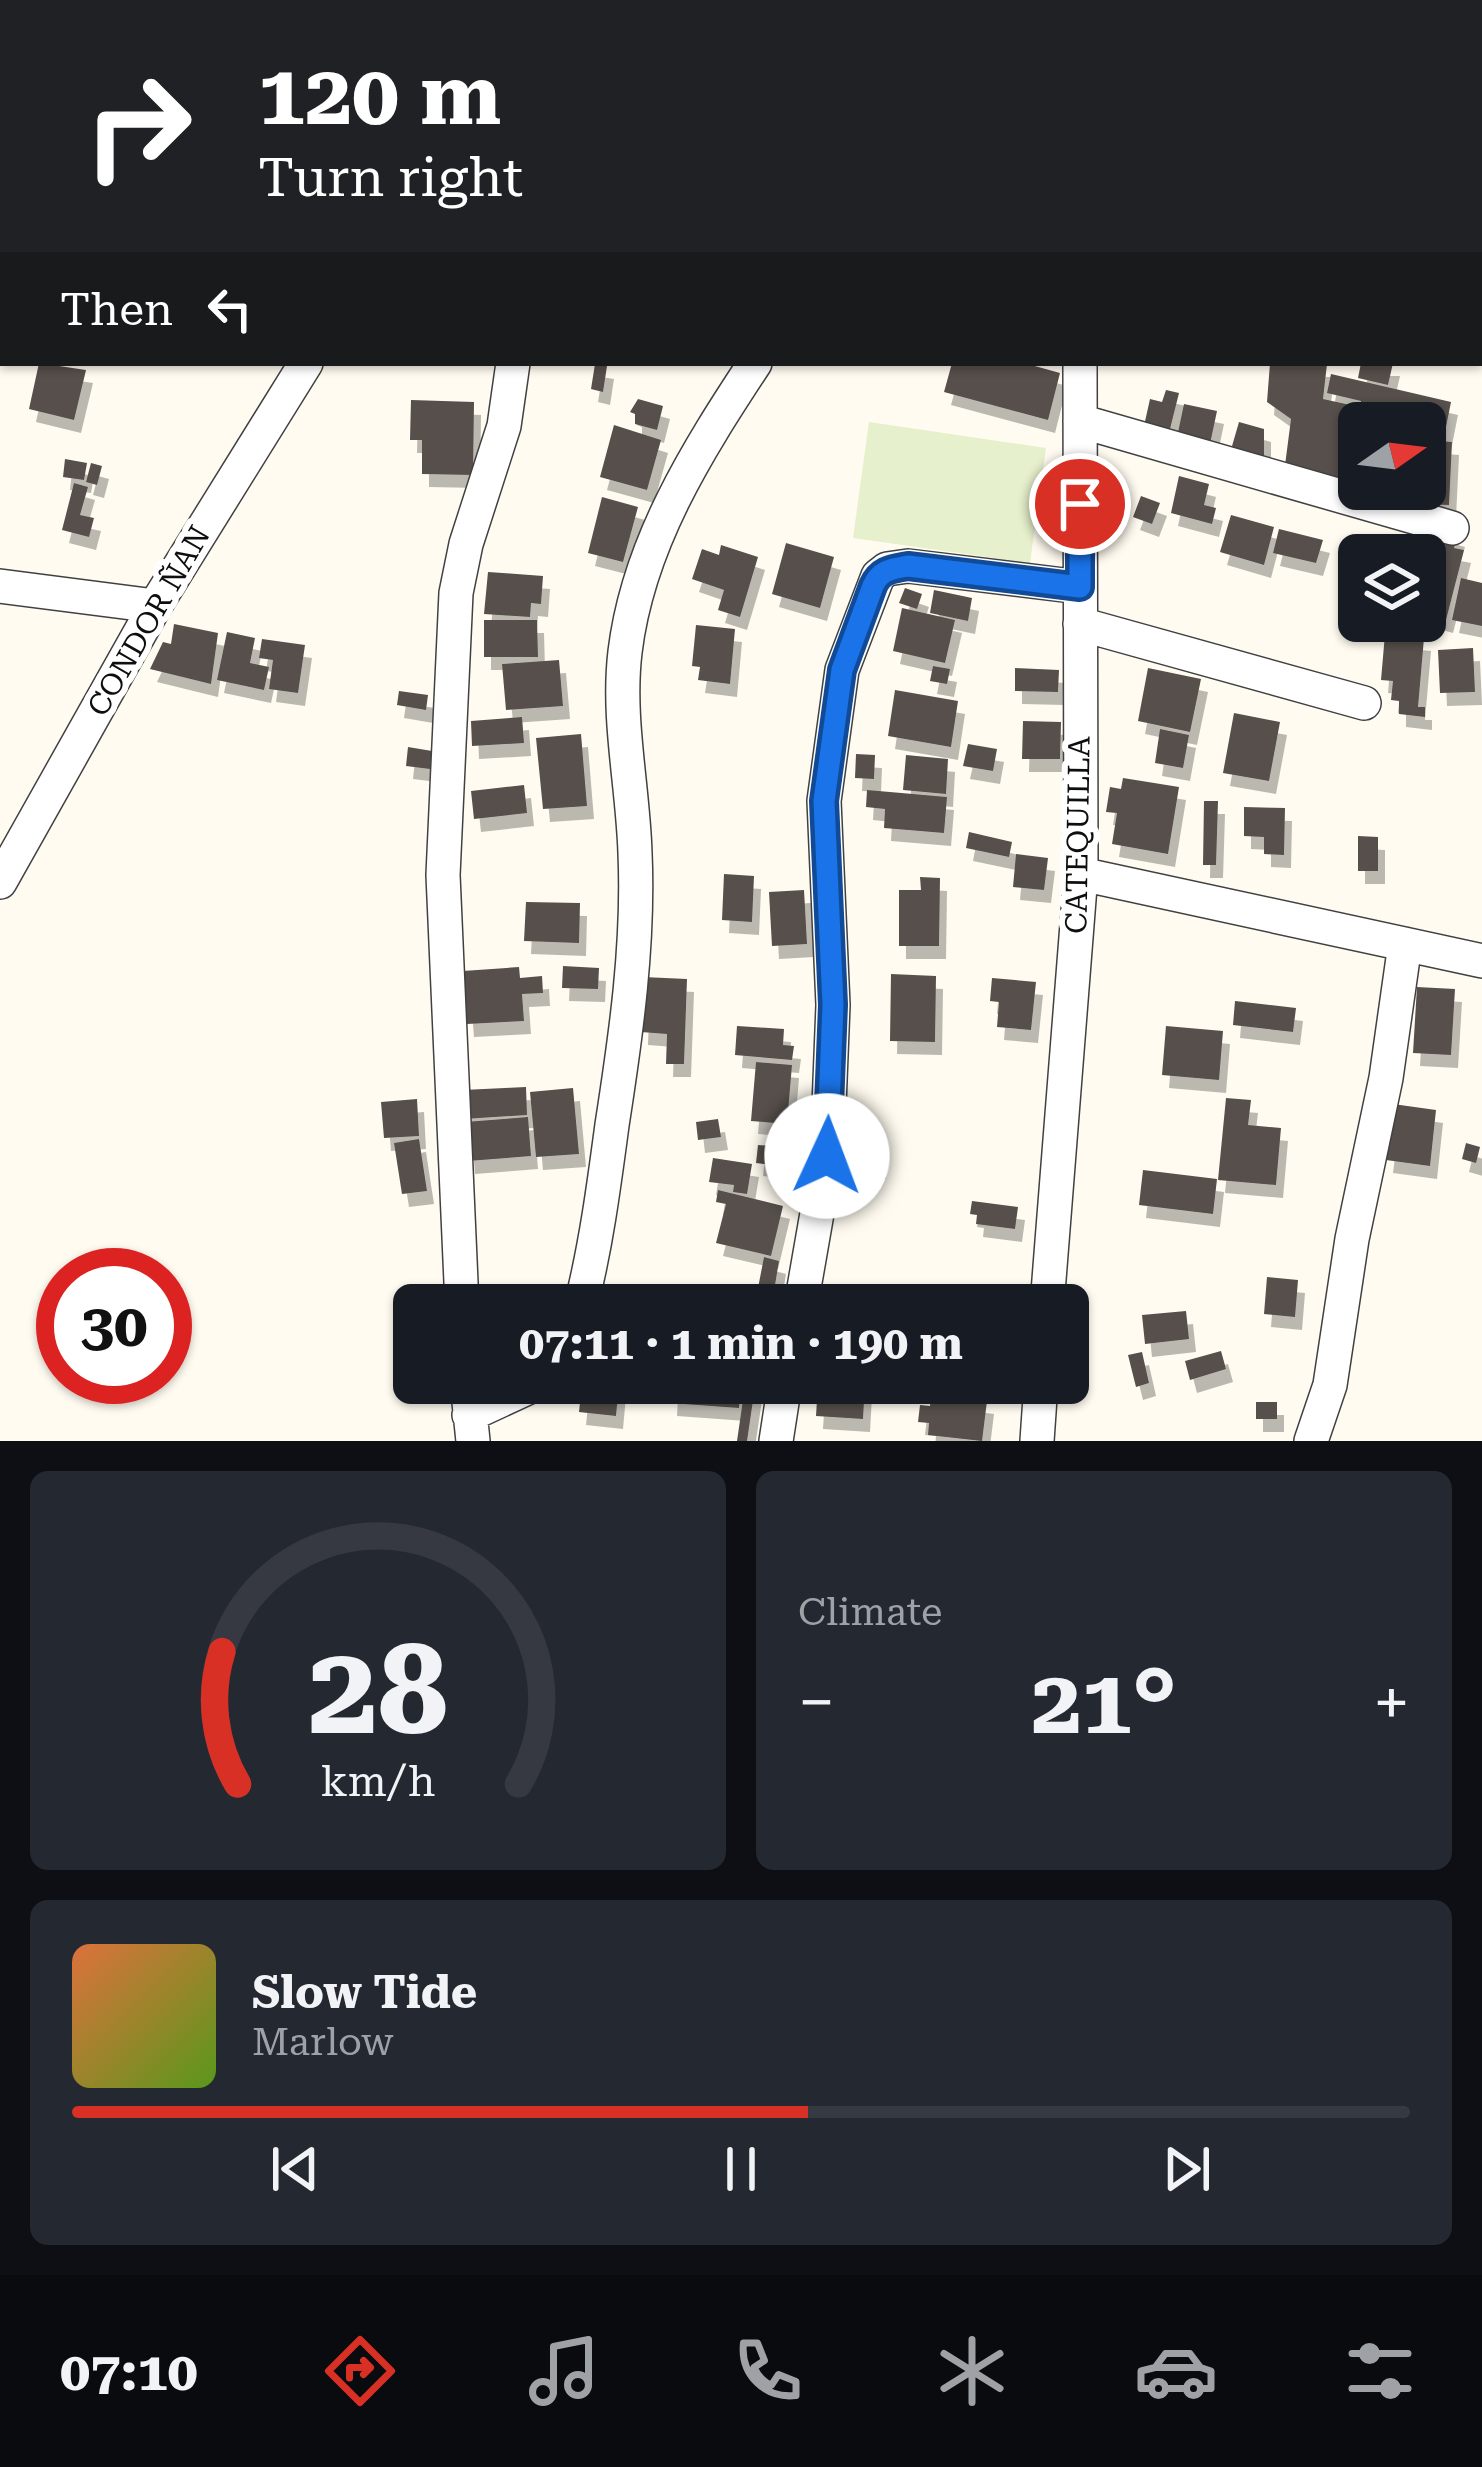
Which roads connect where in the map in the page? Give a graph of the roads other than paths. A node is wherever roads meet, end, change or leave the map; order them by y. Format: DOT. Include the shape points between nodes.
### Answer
graph roads {
  1 [pos="304,366"];
  2 [pos="513,366"];
  3 [pos="753,366"];
  4 [pos="1080,366"];
  5 [pos="1081,422"];
  6 [pos="1452,529"];
  7 [pos="0,586"];
  8 [pos="1080,587"];
  9 [pos="155,606"];
  10 [pos="1080,625"];
  11 [pos="1364,703"];
  12 [pos="1081,874"];
  13 [pos="0,880"];
  14 [pos="1406,944"];
  15 [pos="1482,961"];
  16 [pos="461,1284"];
  17 [pos="585,1284"];
  18 [pos="805,1284"];
  19 [pos="1048,1284"];
  20 [pos="782,1404"];
  21 [pos="1040,1404"];
  22 [pos="776,1441"];
  23 [pos="1037,1441"];
  24 [pos="1311,1441"];
  1 -- 9 [label="street, CONDOR ÑAN"];
  2 -- 16 [label="street" via="504,426 455,593 443,875"];
  3 -- 17 [label="street" via="663,518 625,651 635,854 631,1001"];
  4 -- 5 [label="street, CATEQUILLA"];
  5 -- 6 [label="street"];
  5 -- 8 [label="street, CATEQUILLA"];
  7 -- 9 [label="street"];
  8 -- 10 [label="street, CATEQUILLA"];
  8 -- 18 [label="street" via="908,566 887,569 873,586 842,670 824,801 833,1005 827,1156"];
  9 -- 13 [label="street, CONDOR ÑAN"];
  10 -- 11 [label="street"];
  10 -- 12 [label="street, CATEQUILLA"];
  12 -- 14 [label="street"];
  12 -- 19 [label="street, CATEQUILLA"];
  14 -- 15 [label="street"];
  14 -- 24 [label="street" via="1330,1385"];
  20 -- 22 [label="street"];
  21 -- 23 [label="street"];
}
